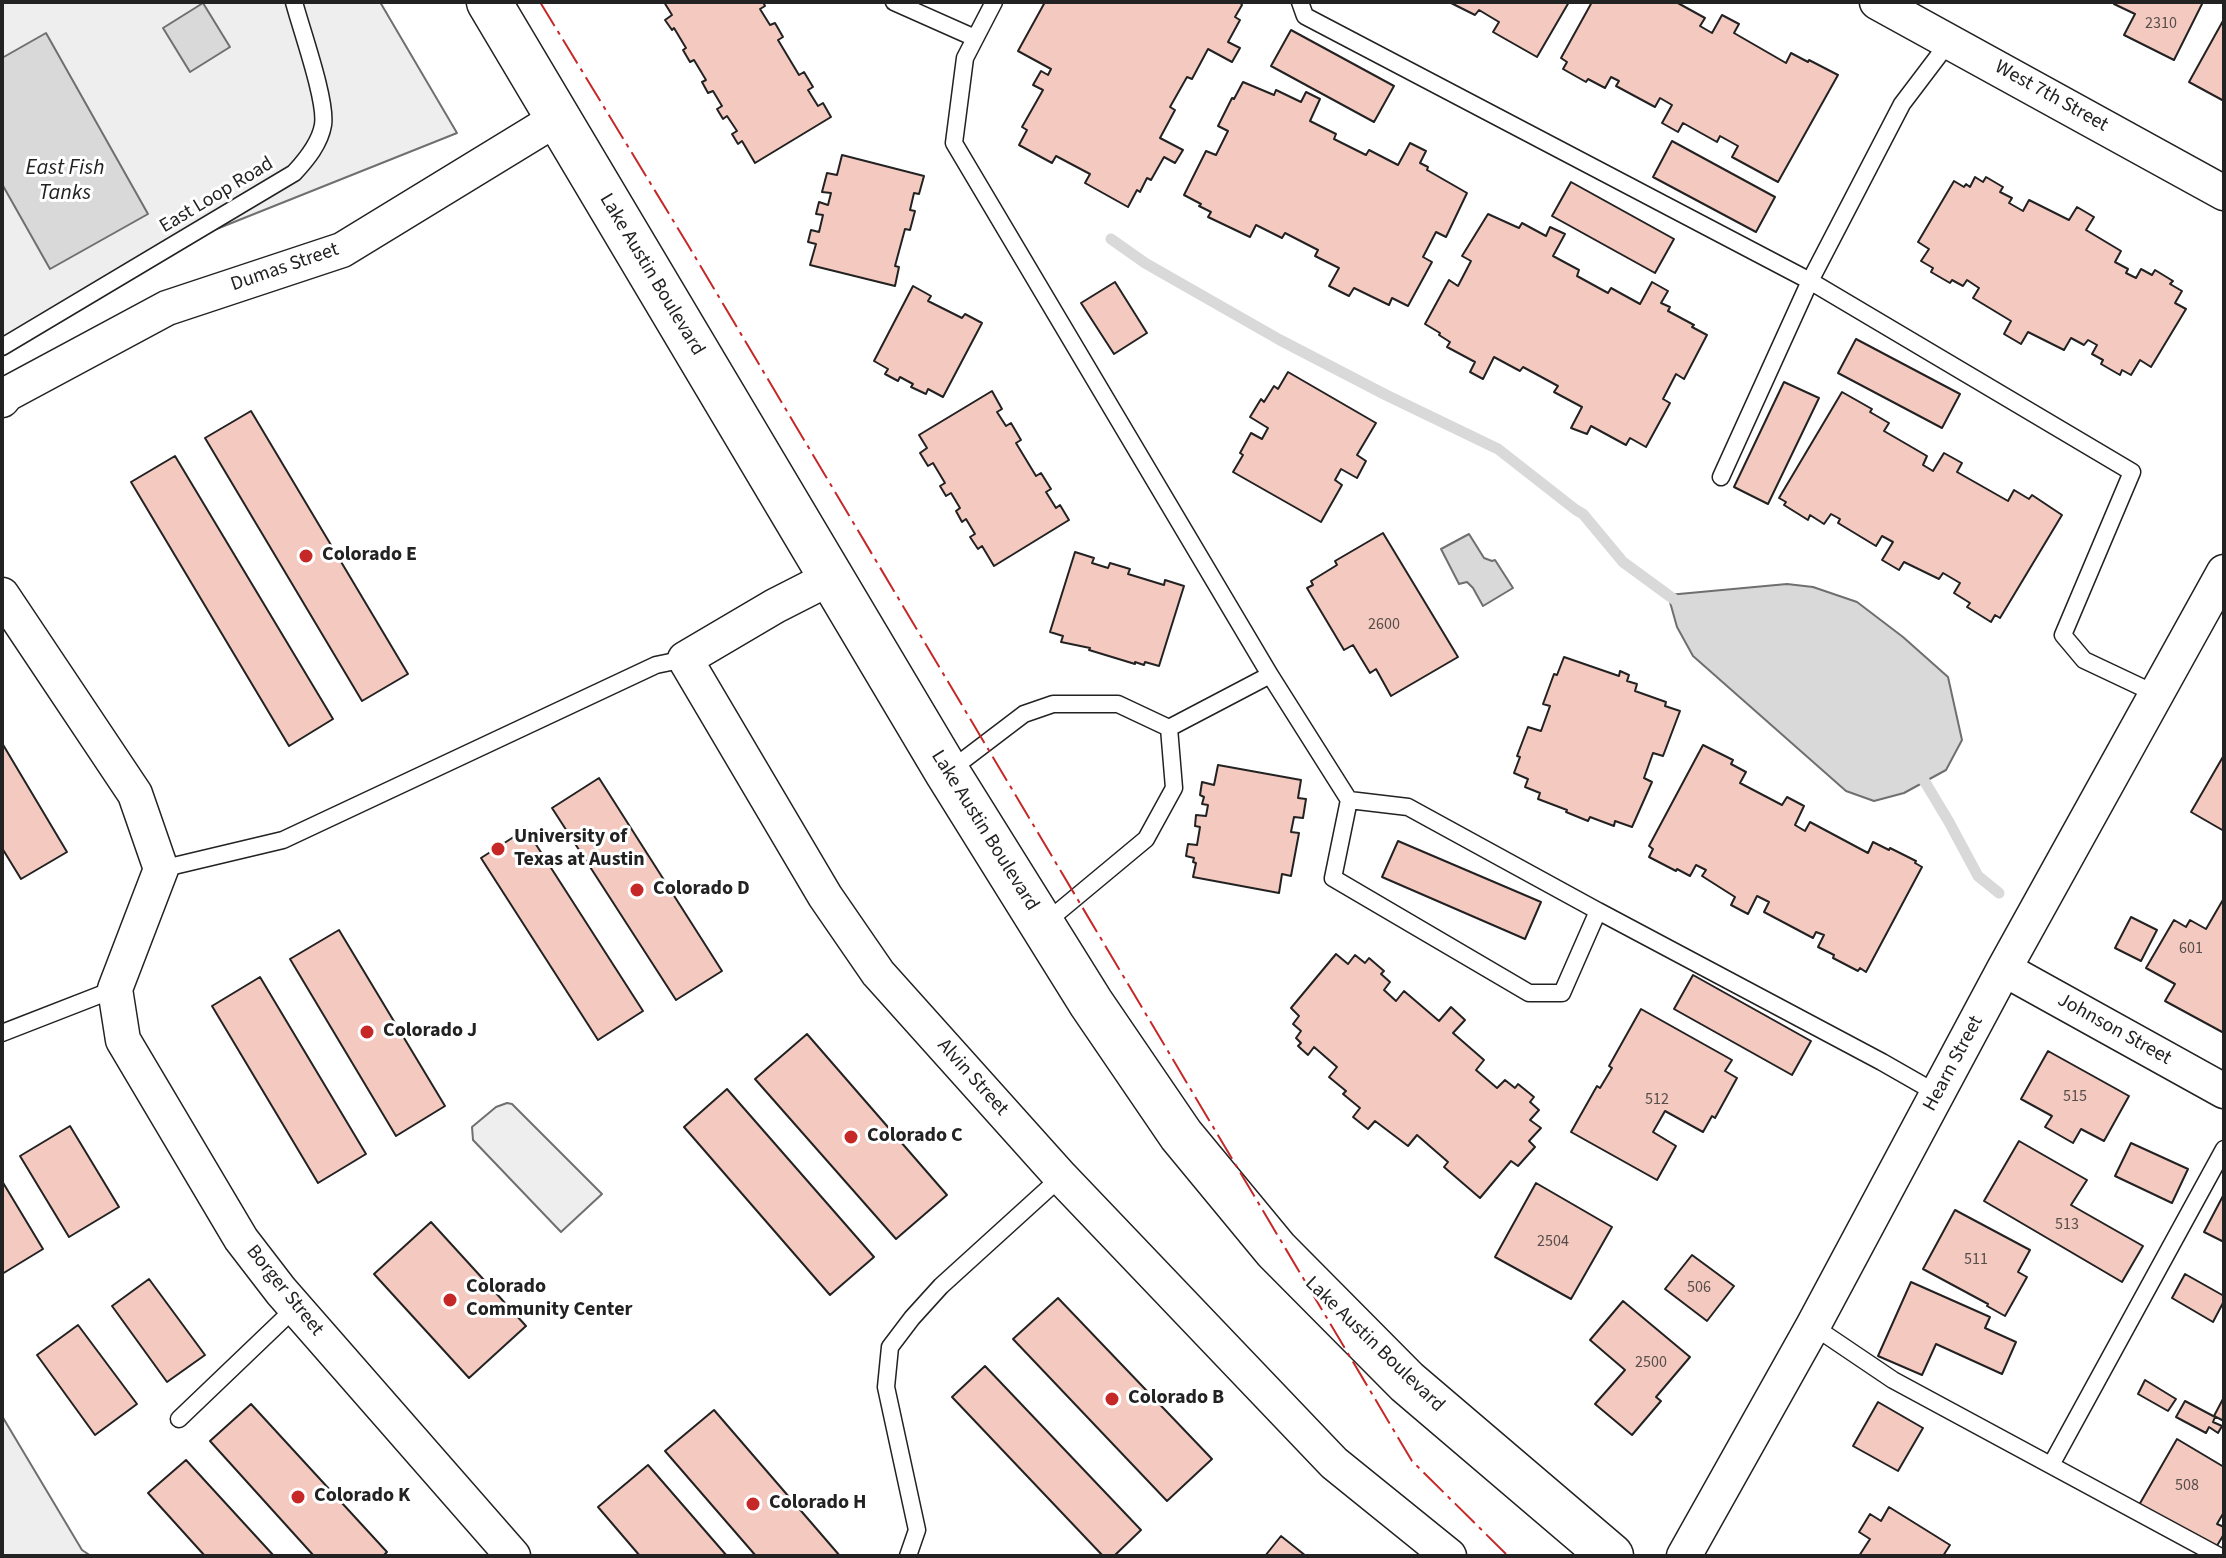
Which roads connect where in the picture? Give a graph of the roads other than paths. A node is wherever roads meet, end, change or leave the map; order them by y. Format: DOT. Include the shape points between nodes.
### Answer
graph roads {
  1 [pos="294,2"];
  2 [pos="489,2"];
  3 [pos="894,2"];
  4 [pos="994,2"];
  5 [pos="1300,2"];
  6 [pos="1877,2"];
  7 [pos="975,38"];
  8 [pos="1949,42"];
  9 [pos="558,118"];
  10 [pos="2224,193"];
  11 [pos="1810,281"];
  12 [pos="2,347"];
  13 [pos="2,400"];
  14 [pos="1721,477"];
  15 [pos="2224,572"];
  16 [pos="830,578"];
  17 [pos="2,595"];
  18 [pos="685,659"];
  19 [pos="1270,675"];
  20 [pos="2156,694"];
  21 [pos="1169,728"];
  22 [pos="947,772"];
  23 [pos="1349,800"];
  24 [pos="161,869"];
  25 [pos="1598,911"];
  26 [pos="1042,925"];
  27 [pos="2004,969"];
  28 [pos="115,989"];
  29 [pos="2,1033"];
  30 [pos="2224,1091"];
  31 [pos="1938,1094"];
  32 [pos="2224,1149"];
  33 [pos="1061,1177"];
  34 [pos="295,1308"];
  35 [pos="1813,1326"];
  36 [pos="179,1419"];
  37 [pos="2051,1465"];
  38 [pos="513,1556"];
  39 [pos="908,1556"];
  40 [pos="1449,1556"];
  41 [pos="1611,1556"];
  42 [pos="1684,1556"];
  43 [pos="2219,1556"];
  1 -- 12 [label="lane, East Loop Road" via="324,122 306,160 294,173"];
  2 -- 9 [label="main road, Lake Austin Boulevard"];
  3 -- 7 [label="lane"];
  4 -- 7 [label="lane"];
  5 -- 11 [label="lane" via="1305,16"];
  6 -- 8 [label="street, West 7th Street"];
  7 -- 19 [label="lane" via="965,58 954,143"];
  8 -- 10 [label="street, West 7th Street"];
  8 -- 11 [label="lane" via="1902,104"];
  9 -- 13 [label="street, Dumas Street" via="342,250 167,308"];
  9 -- 16 [label="main road, Lake Austin Boulevard"];
  11 -- 14 [label="lane"];
  11 -- 20 [label="lane" via="2132,472 2063,635 2084,660"];
  15 -- 20 [label="street, Hearn Street"];
  16 -- 18 [label="street"];
  16 -- 22 [label="main road, Lake Austin Boulevard"];
  17 -- 24 [label="street" via="135,794"];
  18 -- 24 [label="lane" via="656,665 283,840"];
  18 -- 33 [label="street, Alvin Street" via="825,896 878,973"];
  19 -- 21 [label="lane"];
  19 -- 23 [label="lane"];
  20 -- 27 [label="street, Hearn Street"];
  21 -- 22 [label="lane" via="1118,704 1053,704 1024,714"];
  21 -- 26 [label="lane" via="1174,788 1146,839"];
  22 -- 26 [label="main road, Lake Austin Boulevard"];
  23 -- 25 [label="lane" via="1408,807"];
  23 -- 25 [label="lane" via="1333,878 1529,993 1562,993"];
  24 -- 28 [label="street"];
  25 -- 31 [label="lane"];
  26 -- 41 [label="main road, Lake Austin Boulevard" via="1181,1135 1276,1250 1407,1382"];
  27 -- 30 [label="street, Johnson Street"];
  27 -- 31 [label="street, Hearn Street"];
  28 -- 29 [label="lane"];
  28 -- 34 [label="street, Borger Street" via="123,1040 241,1239"];
  31 -- 35 [label="street, Hearn Street"];
  32 -- 37 [label="lane"];
  33 -- 39 [label="lane" via="941,1286 890,1347 886,1387 917,1530"];
  33 -- 40 [label="street, Alvin Street" via="1334,1463"];
  34 -- 36 [label="lane"];
  34 -- 38 [label="street, Borger Street"];
  35 -- 37 [label="lane" via="1893,1380"];
  35 -- 42 [label="street, Hearn Street"];
  37 -- 43 [label="lane"];
}
